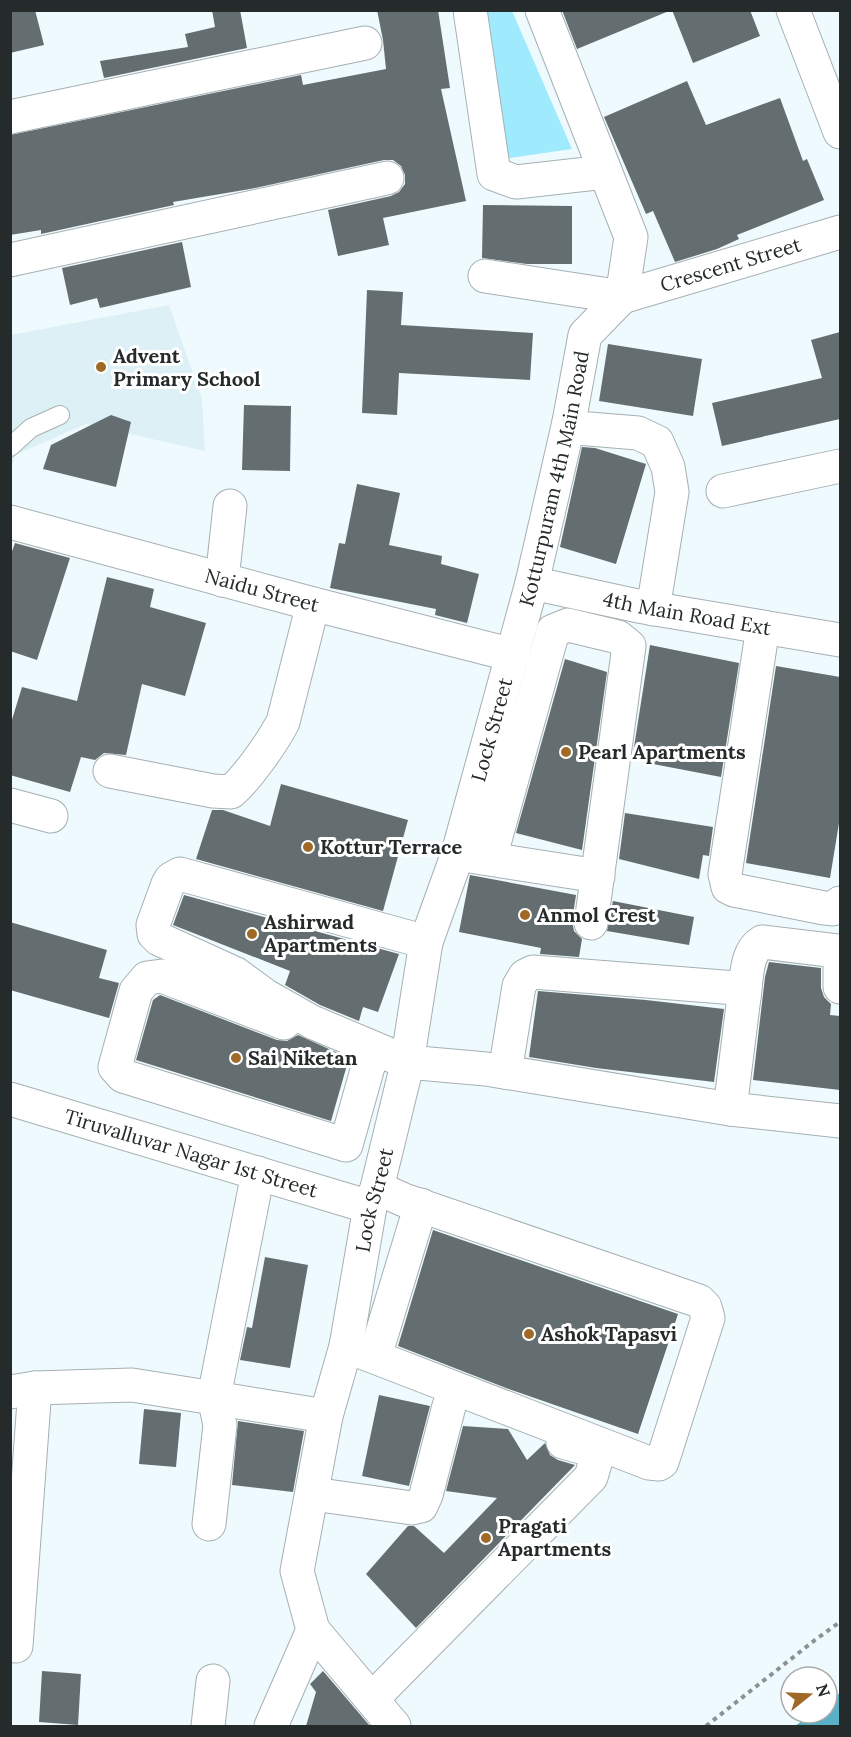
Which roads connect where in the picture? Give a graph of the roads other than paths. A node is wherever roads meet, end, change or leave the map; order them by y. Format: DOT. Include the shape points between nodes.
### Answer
graph roads {
  1 [pos="470,10"];
  2 [pos="543,10"];
  3 [pos="794,10"];
  4 [pos="365,43"];
  5 [pos="10,117"];
  6 [pos="840,132"];
  7 [pos="605,172"];
  8 [pos="387,178"];
  9 [pos="840,232"];
  10 [pos="10,260"];
  11 [pos="486,276"];
  12 [pos="622,297"];
  13 [pos="60,415"];
  14 [pos="569,422"];
  15 [pos="10,447"];
  16 [pos="840,466"];
  17 [pos="723,491"];
  18 [pos="230,506"];
  19 [pos="10,522"];
  20 [pos="222,580"];
  21 [pos="532,583"];
  22 [pos="313,604"];
  23 [pos="653,609"];
  24 [pos="763,627"];
  25 [pos="840,640"];
  26 [pos="513,655"];
  27 [pos="111,771"];
  28 [pos="10,805"];
  29 [pos="51,816"];
  30 [pos="458,853"];
  31 [pos="490,858"];
  32 [pos="598,876"];
  33 [pos="840,903"];
  34 [pos="591,923"];
  35 [pos="426,942"];
  36 [pos="840,957"];
  37 [pos="840,968"];
  38 [pos="840,987"];
  39 [pos="744,997"];
  40 [pos="371,1056"];
  41 [pos="407,1066"];
  42 [pos="505,1072"];
  43 [pos="10,1099"];
  44 [pos="730,1108"];
  45 [pos="840,1121"];
  46 [pos="346,1144"];
  47 [pos="258,1173"];
  48 [pos="376,1191"];
  49 [pos="420,1205"];
  50 [pos="353,1359"];
  51 [pos="23,1390"];
  52 [pos="214,1397"];
  53 [pos="449,1406"];
  54 [pos="326,1416"];
  55 [pos="313,1494"];
  56 [pos="209,1524"];
  57 [pos="314,1630"];
  58 [pos="16,1646"];
  59 [pos="213,1681"];
  60 [pos="372,1699"];
  61 [pos="208,1726"];
  62 [pos="271,1726"];
  63 [pos="394,1726"];
  1 -- 7 [label="street" via="494,174 516,182"];
  2 -- 7 [label="street"];
  3 -- 6 [label="street"];
  4 -- 5 [label="street"];
  7 -- 12 [label="street" via="631,237"];
  8 -- 10 [label="street"];
  9 -- 12 [label="street, Crescent Street"];
  11 -- 12 [label="street"];
  12 -- 14 [label="street, Kotturpuram 4th Main Road" via="585,335"];
  13 -- 15 [label="lane" via="31,428"];
  14 -- 21 [label="street, Kotturpuram 4th Main Road"];
  14 -- 23 [label="street" via="577,428 638,433 657,442 668,467 672,492"];
  16 -- 17 [label="street"];
  18 -- 20 [label="street"];
  19 -- 20 [label="street, Naidu Street"];
  20 -- 22 [label="street, Naidu Street"];
  21 -- 23 [label="street, 4th Main Road Ext"];
  21 -- 26 [label="street, Kotturpuram 4th Main Road"];
  22 -- 26 [label="street, Naidu Street"];
  22 -- 27 [label="street" via="283,722 231,792"];
  23 -- 24 [label="street, 4th Main Road Ext"];
  24 -- 25 [label="street, 4th Main Road Ext"];
  24 -- 33 [label="street" via="726,882 734,890 824,908 832,909"];
  26 -- 30 [label="street, Lock Street"];
  28 -- 29 [label="street"];
  30 -- 31 [label="street"];
  30 -- 35 [label="street, Lock Street"];
  31 -- 32 [label="street"];
  31 -- 32 [label="street" via="553,631 568,625 618,637 629,646"];
  32 -- 34 [label="street"];
  35 -- 41 [label="street, Lock Street"];
  35 -- 41 [label="street" via="180,874 168,884 153,925 159,939 236,974 312,1022"];
  36 -- 39 [label="street" via="837,951 762,942 751,953"];
  37 -- 38 [label="street"];
  39 -- 42 [label="street" via="736,988 533,972 519,986"];
  39 -- 44 [label="street"];
  40 -- 41 [label="street"];
  40 -- 46 [label="street"];
  40 -- 46 [label="street" via="162,976 147,978 136,991 119,1048 115,1066 123,1076"];
  41 -- 42 [label="street"];
  41 -- 48 [label="street, Lock Street"];
  42 -- 44 [label="street"];
  43 -- 47 [label="street, Tiruvalluvar Nagar 1st Street"];
  44 -- 45 [label="street"];
  46 -- 48 [label="street"];
  47 -- 48 [label="street, Tiruvalluvar Nagar 1st Street"];
  47 -- 52 [label="street"];
  48 -- 49 [label="street, Tiruvalluvar Nagar 1st Street"];
  48 -- 50 [label="street, Lock Street"];
  49 -- 50 [label="street"];
  49 -- 50 [label="street, Tiruvalluvar Nagar 1st Street" via="699,1301 705,1307 708,1318 662,1462 649,1462"];
  50 -- 53 [label="street" via="365,1377"];
  50 -- 54 [label="street, Lock Street"];
  51 -- 52 [label="street" via="132,1385"];
  51 -- 58 [label="street"];
  52 -- 54 [label="street"];
  52 -- 56 [label="street" via="220,1425"];
  53 -- 55 [label="street" via="421,1506"];
  53 -- 60 [label="street" via="588,1449 596,1460 591,1477"];
  54 -- 55 [label="street, Lock Street"];
  55 -- 57 [label="street, Lock Street" via="297,1571"];
  57 -- 60 [label="street, Lock Street"];
  57 -- 62 [label="street"];
  59 -- 61 [label="street"];
  60 -- 63 [label="street, Lock Street"];
}
